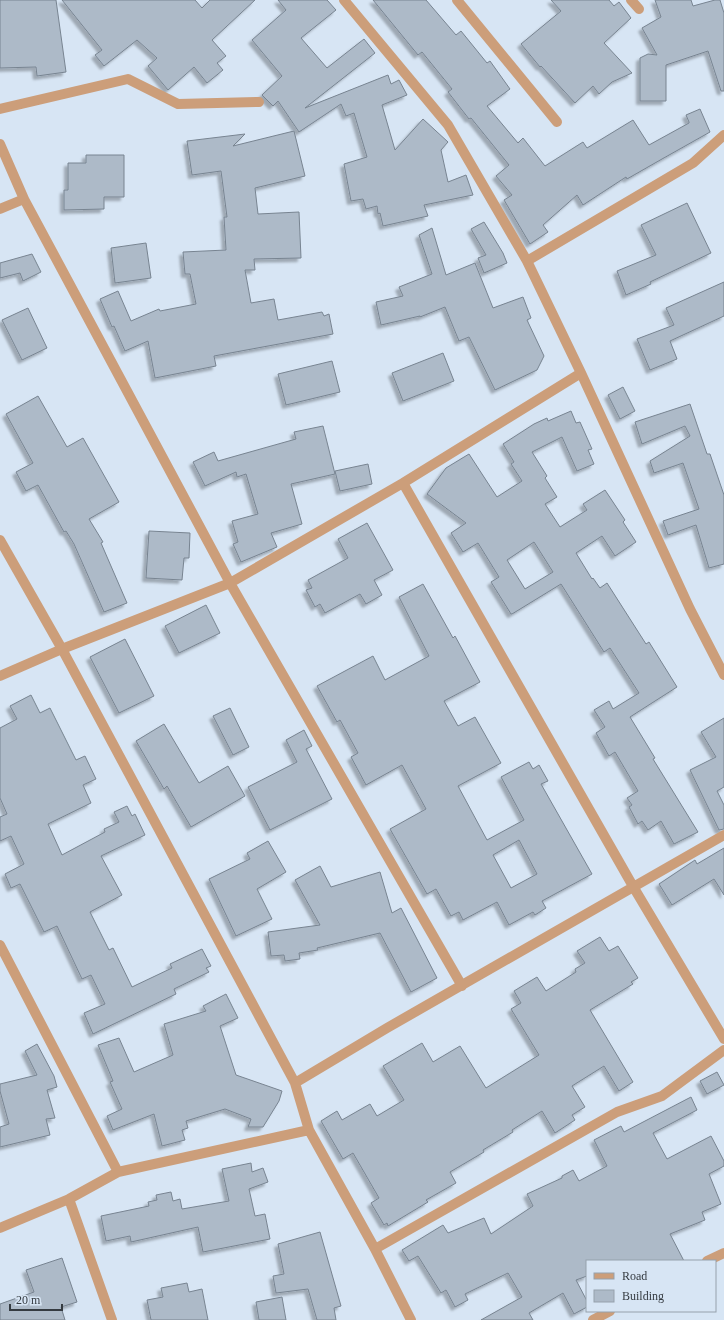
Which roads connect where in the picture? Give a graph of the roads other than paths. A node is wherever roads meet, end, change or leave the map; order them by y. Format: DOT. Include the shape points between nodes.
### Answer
graph roads {
  1 [pos="344,0"];
  2 [pos="458,0"];
  3 [pos="631,0"];
  4 [pos="639,9"];
  5 [pos="260,102"];
  6 [pos="0,109"];
  7 [pos="557,122"];
  8 [pos="724,135"];
  9 [pos="0,144"];
  10 [pos="24,199"];
  11 [pos="0,208"];
  12 [pos="527,261"];
  13 [pos="581,373"];
  14 [pos="403,483"];
  15 [pos="0,540"];
  16 [pos="230,583"];
  17 [pos="62,649"];
  18 [pos="724,675"];
  19 [pos="0,676"];
  20 [pos="724,835"];
  21 [pos="634,888"];
  22 [pos="0,945"];
  23 [pos="462,986"];
  24 [pos="724,1039"];
  25 [pos="724,1050"];
  26 [pos="295,1083"];
  27 [pos="309,1130"];
  28 [pos="118,1172"];
  29 [pos="69,1199"];
  30 [pos="0,1228"];
  31 [pos="375,1249"];
  32 [pos="724,1253"];
  33 [pos="709,1260"];
  34 [pos="608,1312"];
  35 [pos="112,1320"];
  36 [pos="411,1320"];
  37 [pos="594,1320"];
  1 -- 12 [label="street" via="448,125"];
  2 -- 7 [label="street"];
  3 -- 4 [label="street"];
  5 -- 6 [label="street" via="178,104 128,79"];
  8 -- 12 [label="street" via="693,163"];
  9 -- 10 [label="street"];
  10 -- 11 [label="street"];
  10 -- 16 [label="street"];
  12 -- 13 [label="street"];
  13 -- 14 [label="street"];
  13 -- 18 [label="street" via="690,609"];
  14 -- 16 [label="street"];
  14 -- 21 [label="street"];
  15 -- 17 [label="street"];
  16 -- 17 [label="street"];
  16 -- 23 [label="street"];
  17 -- 19 [label="street"];
  17 -- 26 [label="street"];
  20 -- 21 [label="street"];
  21 -- 23 [label="street"];
  21 -- 24 [label="street"];
  22 -- 28 [label="street"];
  23 -- 26 [label="street"];
  25 -- 31 [label="street" via="662,1096 617,1112"];
  26 -- 27 [label="street"];
  27 -- 28 [label="street"];
  27 -- 31 [label="street"];
  28 -- 29 [label="street"];
  29 -- 30 [label="street"];
  29 -- 35 [label="street"];
  31 -- 36 [label="street"];
  32 -- 33 [label="street"];
  34 -- 37 [label="street"];
}
